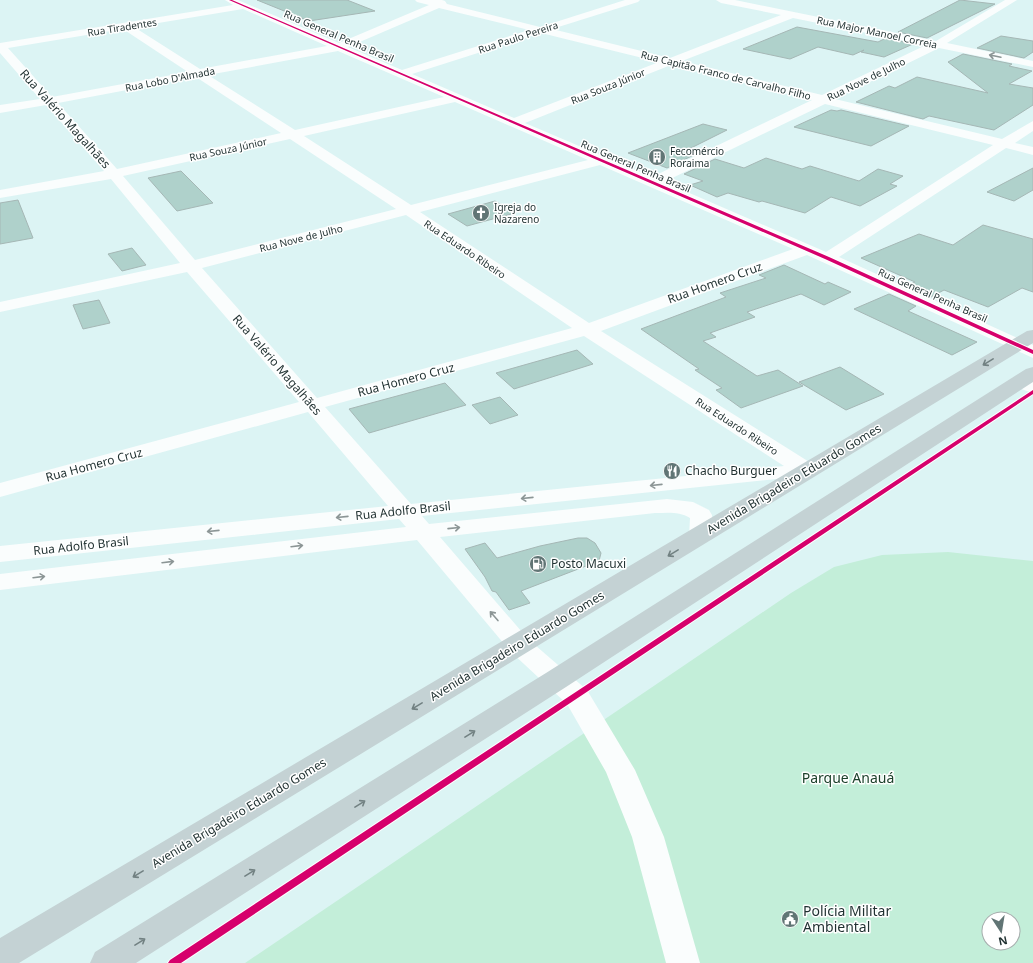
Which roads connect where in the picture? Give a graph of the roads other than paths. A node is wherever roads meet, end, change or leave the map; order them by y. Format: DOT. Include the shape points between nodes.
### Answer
graph roads {
  1 [pos="230,0"];
  2 [pos="635,0"];
  3 [pos="721,0"];
  4 [pos="1012,0"];
  5 [pos="432,1"];
  6 [pos="244,6"];
  7 [pos="793,14"];
  8 [pos="125,26"];
  9 [pos="540,30"];
  10 [pos="334,44"];
  11 [pos="938,44"];
  12 [pos="0,46"];
  13 [pos="670,61"];
  14 [pos="1033,64"];
  15 [pos="198,73"];
  16 [pos="401,74"];
  17 [pos="455,98"];
  18 [pos="824,99"];
  19 [pos="49,101"];
  20 [pos="0,109"];
  21 [pos="513,123"];
  22 [pos="1033,125"];
  23 [pos="294,135"];
  24 [pos="1004,144"];
  25 [pos="1033,150"];
  26 [pos="600,161"];
  27 [pos="114,174"];
  28 [pos="652,183"];
  29 [pos="0,194"];
  30 [pos="408,210"];
  31 [pos="806,250"];
  32 [pos="827,258"];
  33 [pos="191,266"];
  34 [pos="0,307"];
  35 [pos="587,330"];
  36 [pos="1028,344"];
  37 [pos="1028,381"];
  38 [pos="312,406"];
  39 [pos="806,470"];
  40 [pos="0,490"];
  41 [pos="405,511"];
  42 [pos="422,532"];
  43 [pos="701,536"];
  44 [pos="0,554"];
  45 [pos="0,582"];
  46 [pos="519,645"];
  47 [pos="556,680"];
  48 [pos="0,956"];
  49 [pos="107,963"];
  50 [pos="683,963"];
  1 -- 6 [label="street, Rua General Penha Brasil"];
  2 -- 9 [label="street, Rua Paulo Pereira"];
  3 -- 7 [label="street, Rua Major Manoel Correia"];
  4 -- 11 [label="street, Rua Nove de Julho"];
  5 -- 9 [label="street, Rua Capitão Franco de Carvalho Filho"];
  5 -- 10 [label="street, Rua Lobo D'Almada"];
  6 -- 8 [label="street, Rua Tiradentes"];
  6 -- 10 [label="street, Rua General Penha Brasil"];
  7 -- 11 [label="street, Rua Major Manoel Correia"];
  7 -- 13 [label="street, Rua Souza Júnior"];
  8 -- 12 [label="street, Rua Tiradentes"];
  8 -- 15 [label="street, Rua Eduardo Ribeiro"];
  9 -- 13 [label="street, Rua Capitão Franco de Carvalho Filho"];
  9 -- 16 [label="street, Rua Paulo Pereira"];
  10 -- 15 [label="street, Rua Lobo D'Almada"];
  10 -- 16 [label="street, Rua General Penha Brasil"];
  14 -- 11 [label="street, Rua Major Manoel Correia, one-way"];
  11 -- 18 [label="street, Rua Nove de Julho"];
  12 -- 19 [label="street, Rua Valério Magalhães"];
  13 -- 18 [label="street, Rua Capitão Franco de Carvalho Filho"];
  13 -- 21 [label="street, Rua Souza Júnior"];
  15 -- 19 [label="street, Rua Lobo D'Almada"];
  15 -- 23 [label="street, Rua Eduardo Ribeiro"];
  16 -- 17 [label="street, Rua General Penha Brasil"];
  17 -- 21 [label="street, Rua General Penha Brasil"];
  17 -- 23 [label="street, Rua Souza Júnior"];
  18 -- 24 [label="street, Rua Capitão Franco de Carvalho Filho"];
  18 -- 28 [label="street, Rua Nove de Julho"];
  19 -- 20 [label="street, Rua Lobo D'Almada"];
  19 -- 27 [label="street, Rua Valério Magalhães"];
  21 -- 26 [label="street, Rua General Penha Brasil"];
  22 -- 24 [label="street"];
  23 -- 27 [label="street, Rua Souza Júnior"];
  23 -- 30 [label="street, Rua Eduardo Ribeiro"];
  24 -- 25 [label="street, Rua Capitão Franco de Carvalho Filho"];
  24 -- 32 [label="street"];
  26 -- 28 [label="street, Rua General Penha Brasil"];
  26 -- 30 [label="street, Rua Nove de Julho"];
  27 -- 29 [label="street, Rua Souza Júnior"];
  27 -- 33 [label="street, Rua Valério Magalhães"];
  28 -- 31 [label="street, Rua General Penha Brasil"];
  30 -- 33 [label="street, Rua Nove de Julho"];
  30 -- 35 [label="street, Rua Eduardo Ribeiro"];
  31 -- 32 [label="street, Rua General Penha Brasil"];
  31 -- 35 [label="street, Rua Homero Cruz"];
  32 -- 36 [label="street, Rua General Penha Brasil"];
  33 -- 34 [label="street, Rua Nove de Julho"];
  33 -- 38 [label="street, Rua Valério Magalhães"];
  35 -- 38 [label="street, Rua Homero Cruz"];
  35 -- 39 [label="street, Rua Eduardo Ribeiro"];
  36 -- 39 [label="main road, Avenida Brigadeiro Eduardo Gomes, one-way"];
  37 -- 47 [label="main road"];
  38 -- 40 [label="street, Rua Homero Cruz"];
  38 -- 41 [label="street, Rua Valério Magalhães"];
  39 -- 41 [label="street, Rua Adolfo Brasil, one-way"];
  39 -- 43 [label="main road, Avenida Brigadeiro Eduardo Gomes"];
  41 -- 42 [label="street, Rua Valério Magalhães"];
  41 -- 44 [label="street, Rua Adolfo Brasil, one-way"];
  42 -- 43 [label="street, Rua Adolfo Brasil, one-way" via="686,506 702,515"];
  45 -- 42 [label="street, Rua Adolfo Brasil, one-way"];
  46 -- 42 [label="street, Rua Valério Magalhães, one-way"];
  43 -- 46 [label="main road, Avenida Brigadeiro Eduardo Gomes, one-way"];
  46 -- 47 [label="street, Rua Valério Magalhães"];
  46 -- 48 [label="main road, Avenida Brigadeiro Eduardo Gomes, one-way"];
  49 -- 47 [label="main road, one-way"];
  47 -- 50 [label="street, Rua Valério Magalhães" via="576,697 620,770 648,837"];
}
